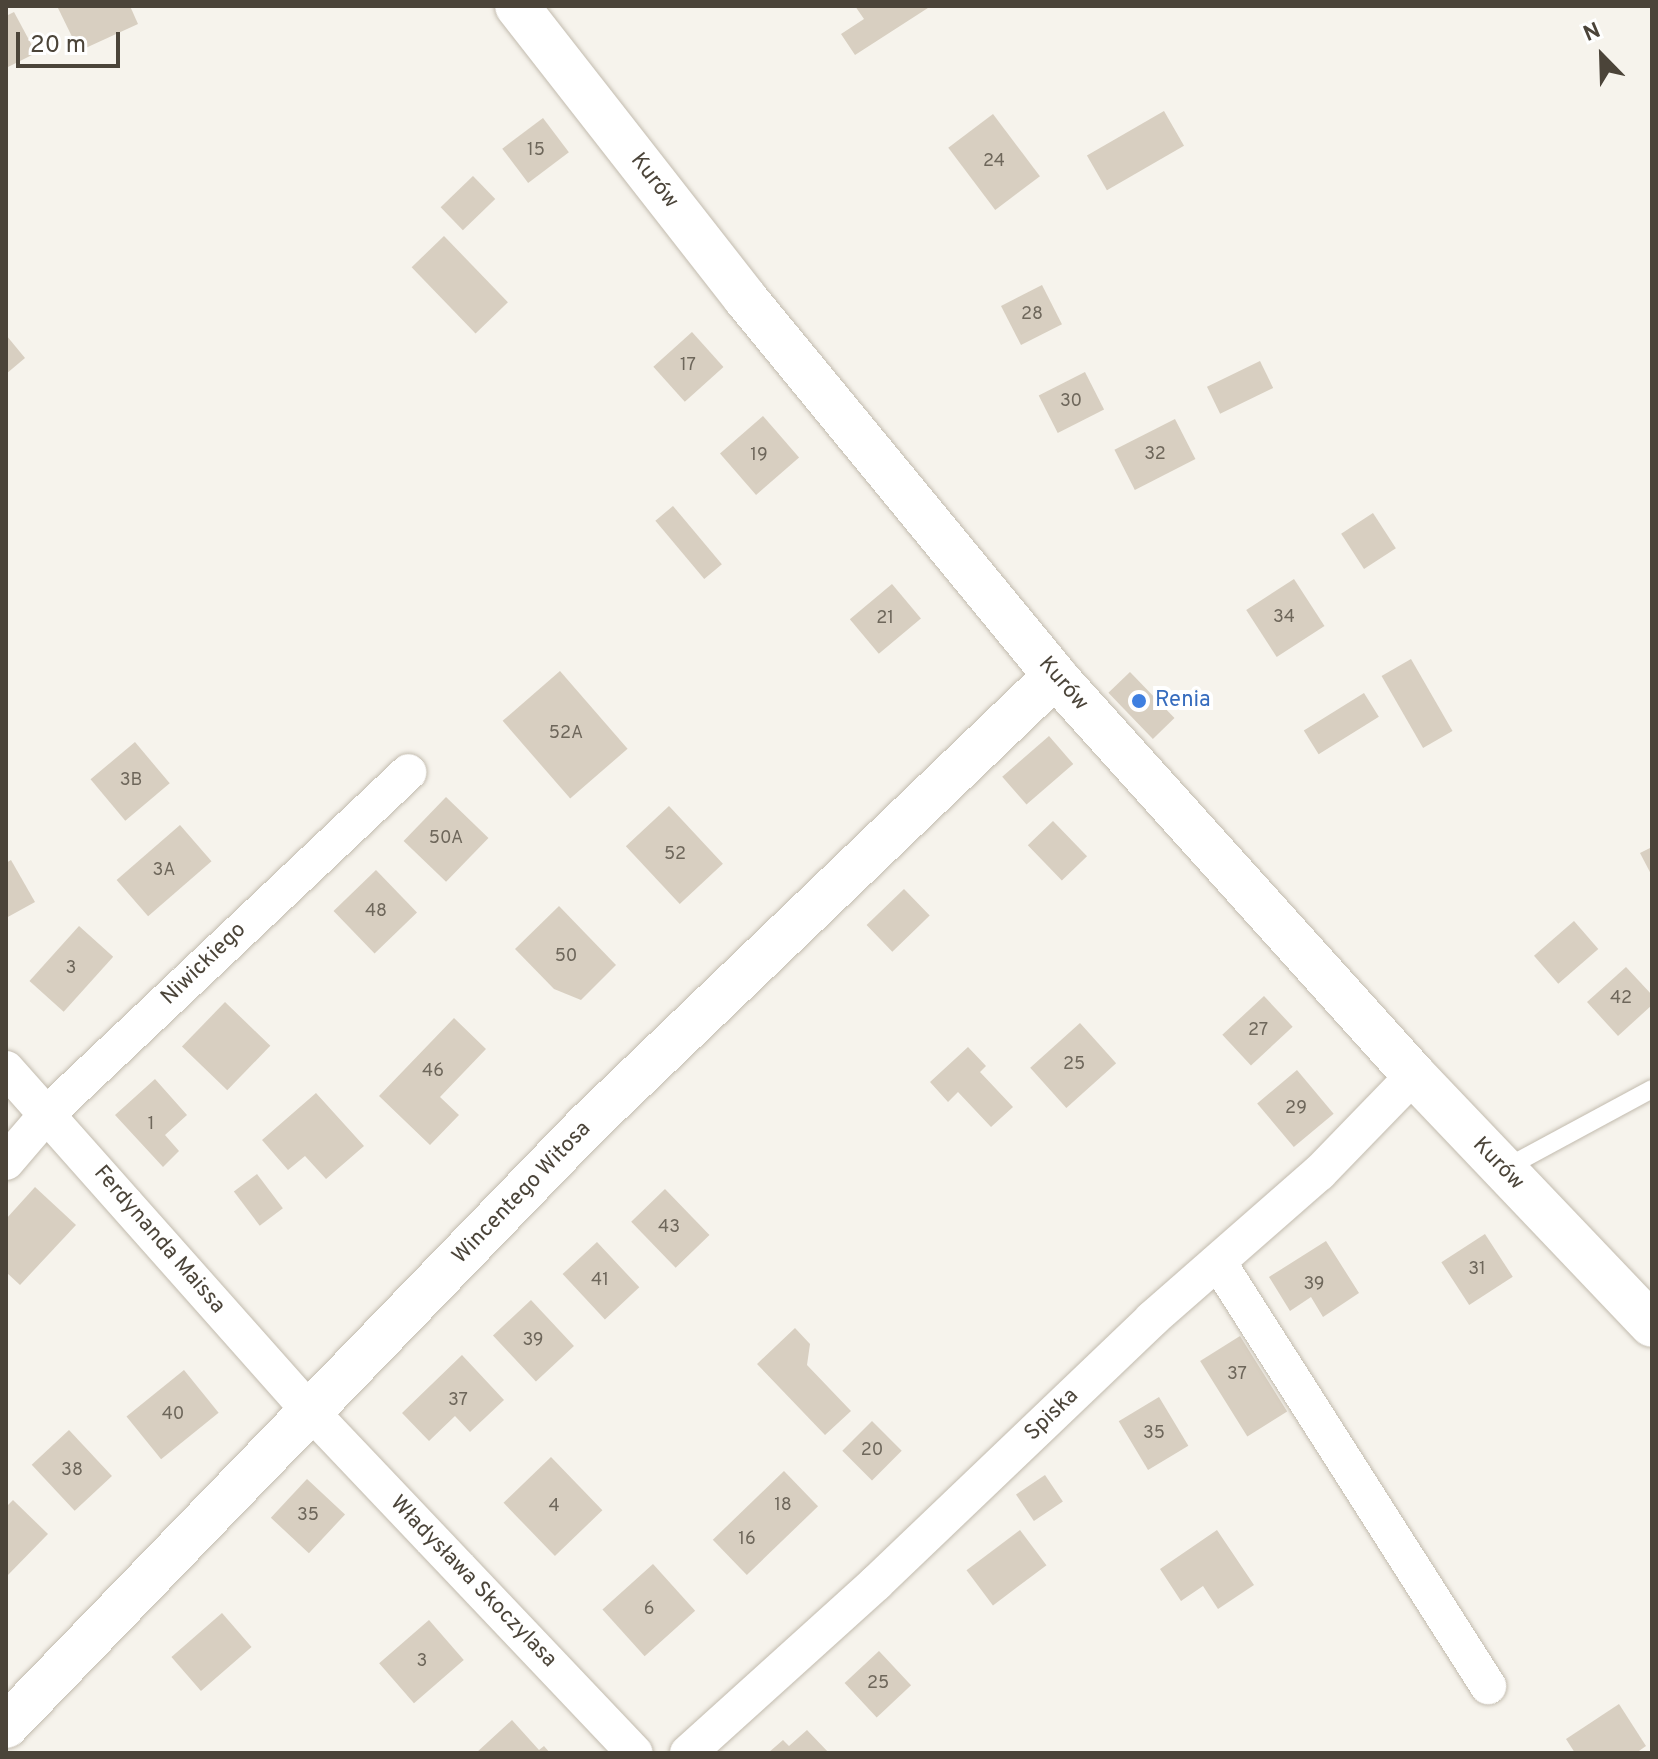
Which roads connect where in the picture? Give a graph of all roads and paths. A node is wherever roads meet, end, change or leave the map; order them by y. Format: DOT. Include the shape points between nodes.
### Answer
graph roads {
  1 [pos="517,6"];
  2 [pos="1055,676"];
  3 [pos="408,772"];
  4 [pos="6,1069"];
  5 [pos="1414,1075"];
  6 [pos="1652,1089"];
  7 [pos="48,1113"];
  8 [pos="6,1162"];
  9 [pos="1504,1169"];
  10 [pos="1218,1262"];
  11 [pos="1652,1325"];
  12 [pos="311,1412"];
  13 [pos="1488,1686"];
  14 [pos="6,1726"];
  15 [pos="635,1753"];
  16 [pos="688,1753"];
  1 -- 2 [label="street, Kurów" via="745,298"];
  2 -- 5 [label="street, Kurów"];
  2 -- 12 [label="street, Wincentego Witosa" via="588,1124"];
  3 -- 7 [label="street, Niwickiego"];
  4 -- 7 [label="street, Ferdynanda Maissa"];
  5 -- 9 [label="street, Kurów"];
  5 -- 10 [label="street, Spiska" via="1319,1173"];
  6 -- 9 [label="lane"];
  7 -- 8 [label="street, Niwickiego"];
  7 -- 12 [label="street, Ferdynanda Maissa"];
  9 -- 11 [label="street, Kurów"];
  10 -- 13 [label="street"];
  10 -- 16 [label="street, Spiska"];
  12 -- 14 [label="street, Wincentego Witosa"];
  12 -- 15 [label="street, Władysława Skoczylasa"];
}
